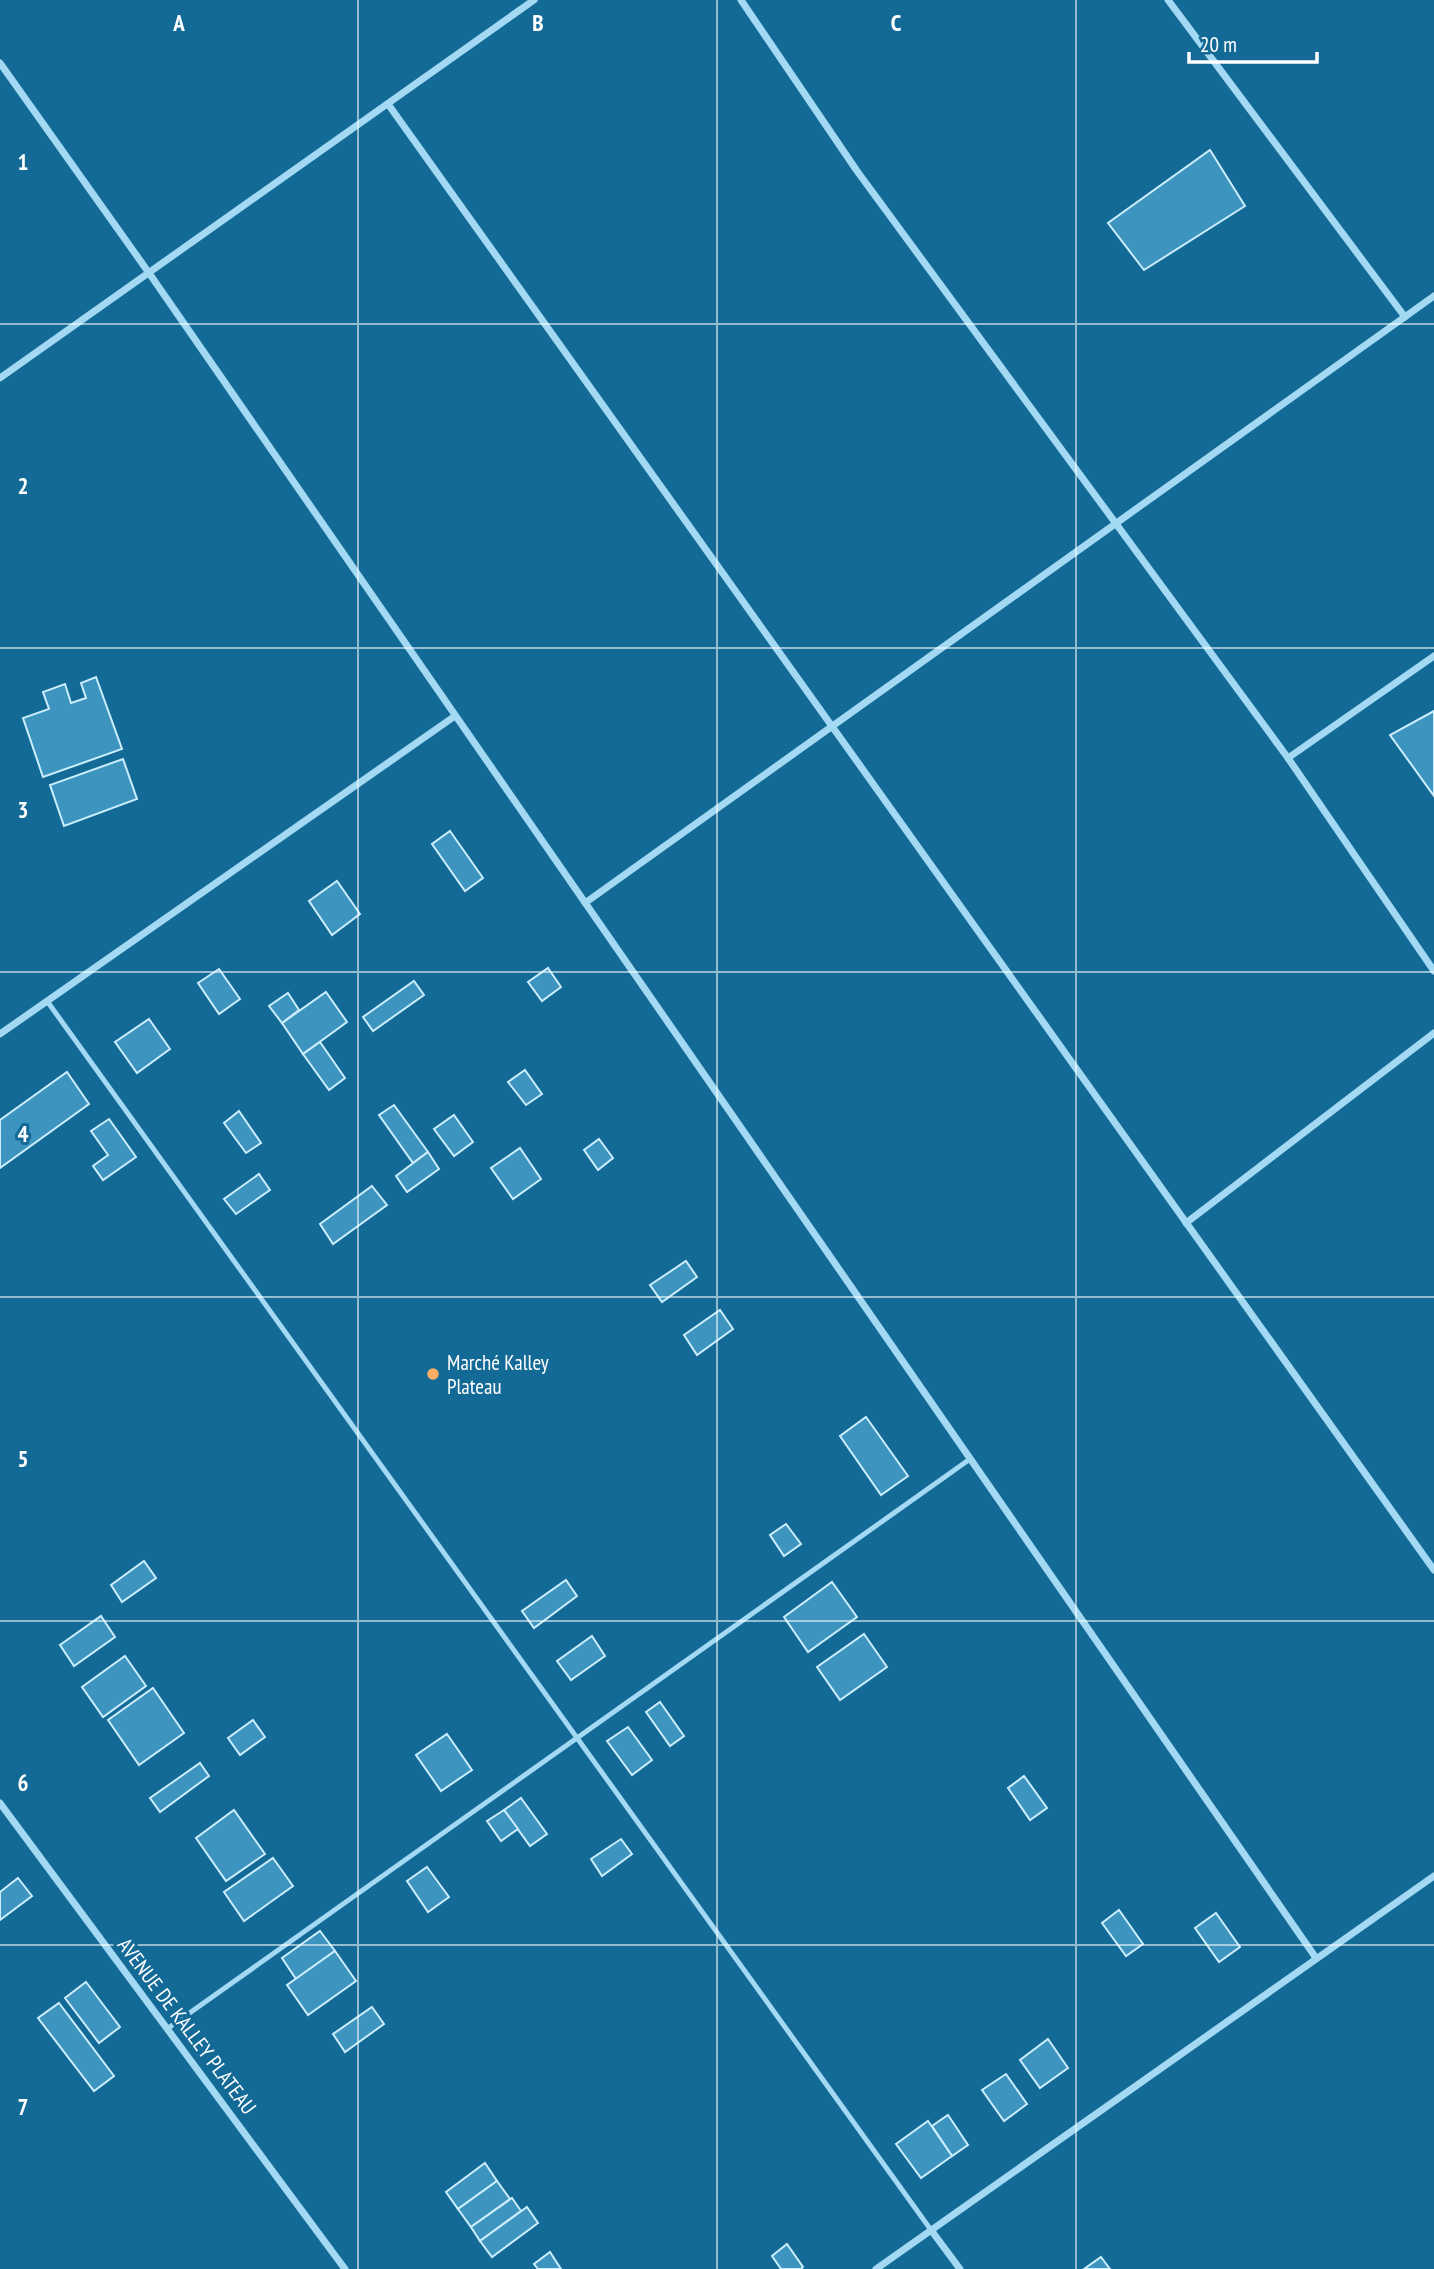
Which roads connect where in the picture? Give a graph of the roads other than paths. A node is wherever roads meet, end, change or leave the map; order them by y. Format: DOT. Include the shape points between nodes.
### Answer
graph roads {
  1 [pos="534,0"];
  2 [pos="741,0"];
  3 [pos="1168,0"];
  4 [pos="0,63"];
  5 [pos="388,104"];
  6 [pos="149,273"];
  7 [pos="1434,296"];
  8 [pos="1405,317"];
  9 [pos="0,378"];
  10 [pos="1116,524"];
  11 [pos="1434,656"];
  12 [pos="456,716"];
  13 [pos="832,726"];
  14 [pos="1288,758"];
  15 [pos="585,903"];
  16 [pos="1434,971"];
  17 [pos="47,1001"];
  18 [pos="1434,1033"];
  19 [pos="0,1034"];
  20 [pos="1186,1223"];
  21 [pos="970,1459"];
  22 [pos="1434,1570"];
  23 [pos="576,1738"];
  24 [pos="0,1803"];
  25 [pos="1434,1875"];
  26 [pos="1316,1958"];
  27 [pos="167,2029"];
  28 [pos="931,2230"];
  29 [pos="345,2269"];
  30 [pos="876,2269"];
  31 [pos="960,2269"];
  1 -- 5 [label="street"];
  2 -- 10 [label="street" via="857,171"];
  3 -- 8 [label="street"];
  4 -- 6 [label="street"];
  5 -- 6 [label="street"];
  5 -- 13 [label="street"];
  6 -- 9 [label="street"];
  6 -- 12 [label="street"];
  7 -- 8 [label="street"];
  8 -- 10 [label="street"];
  10 -- 13 [label="street"];
  10 -- 14 [label="street"];
  11 -- 14 [label="street"];
  12 -- 15 [label="street"];
  12 -- 17 [label="street"];
  13 -- 15 [label="street"];
  13 -- 20 [label="street"];
  14 -- 16 [label="street"];
  15 -- 21 [label="street"];
  17 -- 19 [label="street"];
  17 -- 23 [label="lane"];
  18 -- 20 [label="street"];
  20 -- 22 [label="street"];
  21 -- 23 [label="lane"];
  21 -- 26 [label="street"];
  23 -- 27 [label="lane"];
  23 -- 28 [label="lane"];
  24 -- 27 [label="street, AVENUE DE KALLEY PLATEAU"];
  25 -- 26 [label="street"];
  26 -- 28 [label="street"];
  27 -- 29 [label="street, AVENUE DE KALLEY PLATEAU"];
  28 -- 30 [label="street"];
  28 -- 31 [label="street"];
}
